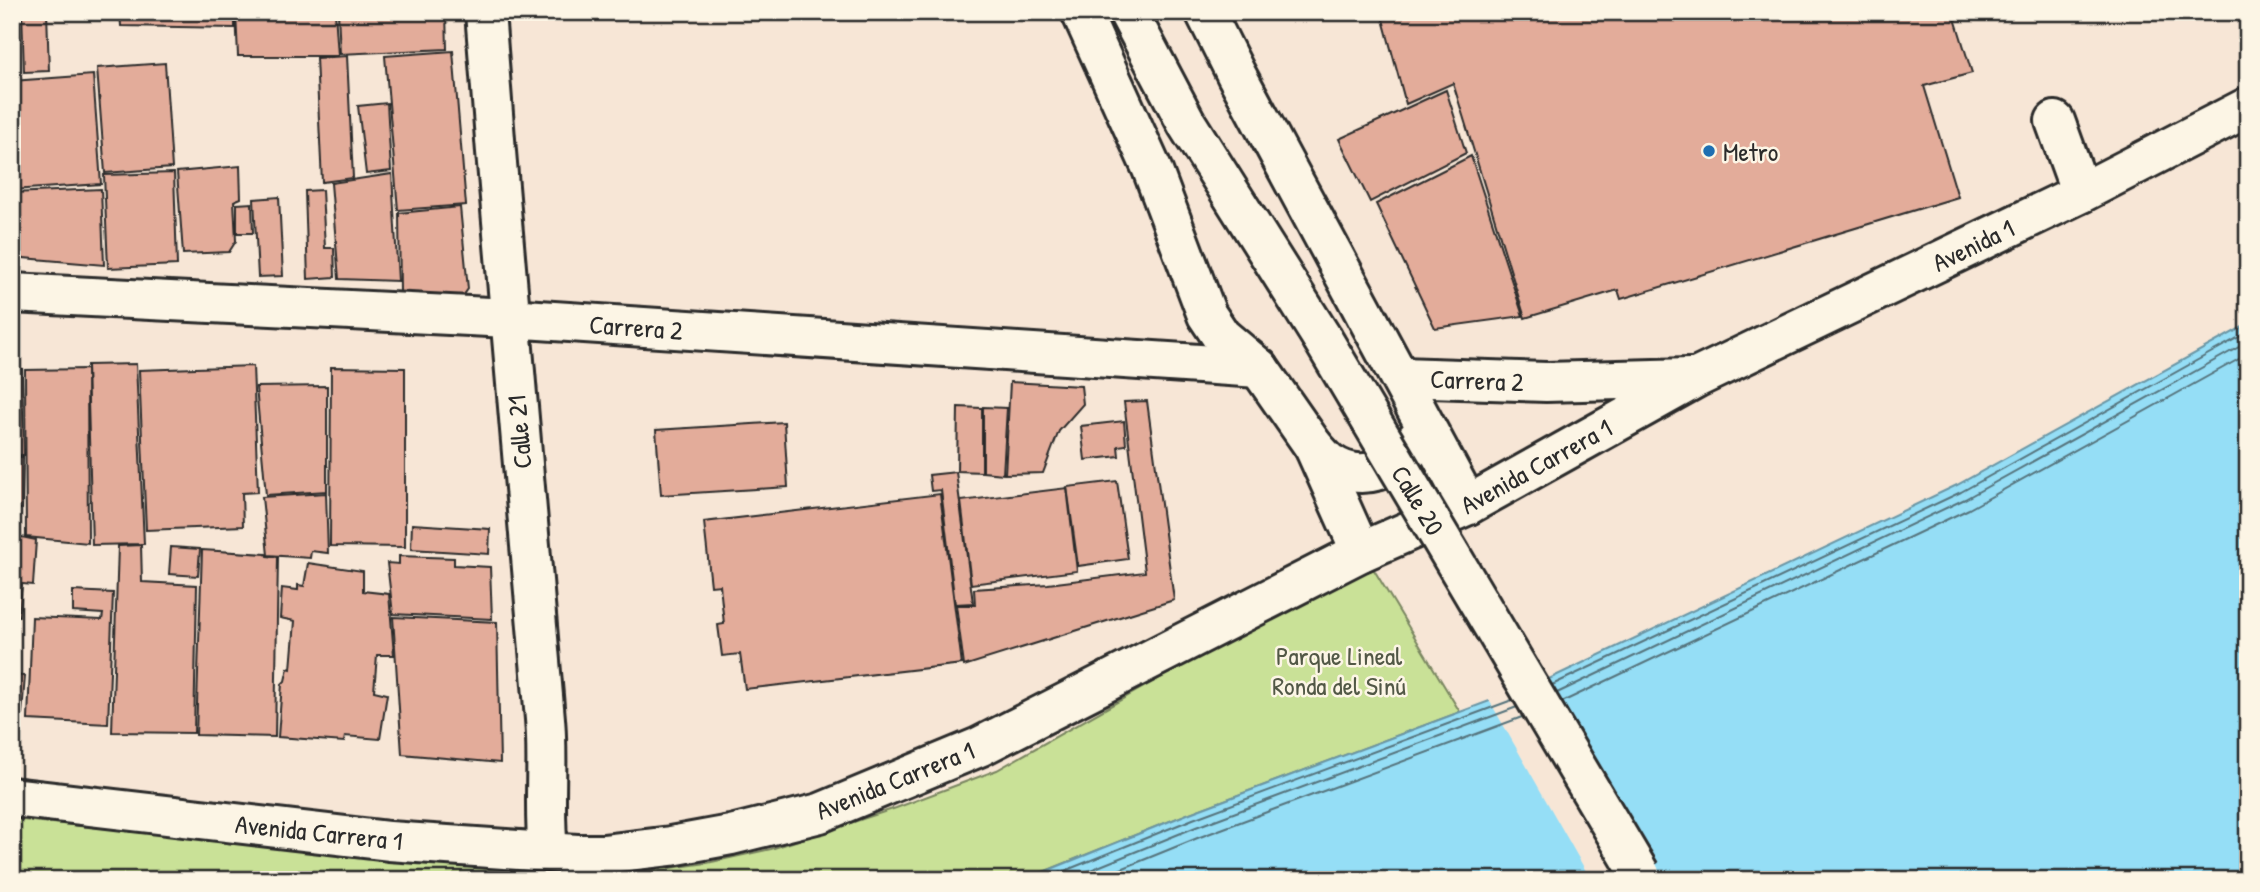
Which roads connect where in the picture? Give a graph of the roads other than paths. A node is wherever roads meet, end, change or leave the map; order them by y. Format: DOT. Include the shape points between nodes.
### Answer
graph roads {
  1 [pos="485,12"];
  2 [pos="1081,12"];
  3 [pos="1128,12"];
  4 [pos="1154,12"];
  5 [pos="1205,12"];
  6 [pos="2248,107"];
  7 [pos="2055,121"];
  8 [pos="1187,124"];
  9 [pos="2081,193"];
  10 [pos="12,293"];
  11 [pos="509,318"];
  12 [pos="1259,368"];
  13 [pos="1401,377"];
  14 [pos="1696,378"];
  15 [pos="1423,420"];
  16 [pos="1314,447"];
  17 [pos="1468,505"];
  18 [pos="1361,552"];
  19 [pos="12,797"];
  20 [pos="548,851"];
  21 [pos="1643,880"];
  1 -- 11 [label="street, Calle 21"];
  2 -- 12 [label="street" via="1152,169 1207,315 1221,336"];
  3 -- 8 [label="street"];
  4 -- 8 [label="street"];
  5 -- 13 [label="street"];
  6 -- 9 [label="street, Avenida 1"];
  7 -- 9 [label="street"];
  8 -- 21 [label="street, Calle 20, bridge" via="1322,338"];
  9 -- 14 [label="street, Avenida 1"];
  10 -- 11 [label="street, Carrera 2"];
  11 -- 12 [label="street, Carrera 2"];
  11 -- 20 [label="street, Calle 21" via="547,741"];
  12 -- 16 [label="street"];
  13 -- 14 [label="street, Carrera 2" via="1546,383"];
  13 -- 15 [label="street, Carrera 2"];
  14 -- 17 [label="street, Avenida Carrera 1"];
  15 -- 16 [label="street" via="1416,443 1399,462 1378,472 1354,473 1331,464"];
  15 -- 17 [label="street, Carrera 2"];
  16 -- 18 [label="street"];
  17 -- 18 [label="street, Avenida Carrera 1"];
  18 -- 20 [label="street, Avenida Carrera 1" via="979,747 820,813 671,846 603,854"];
  19 -- 20 [label="street, Avenida Carrera 1" via="389,841"];
}
